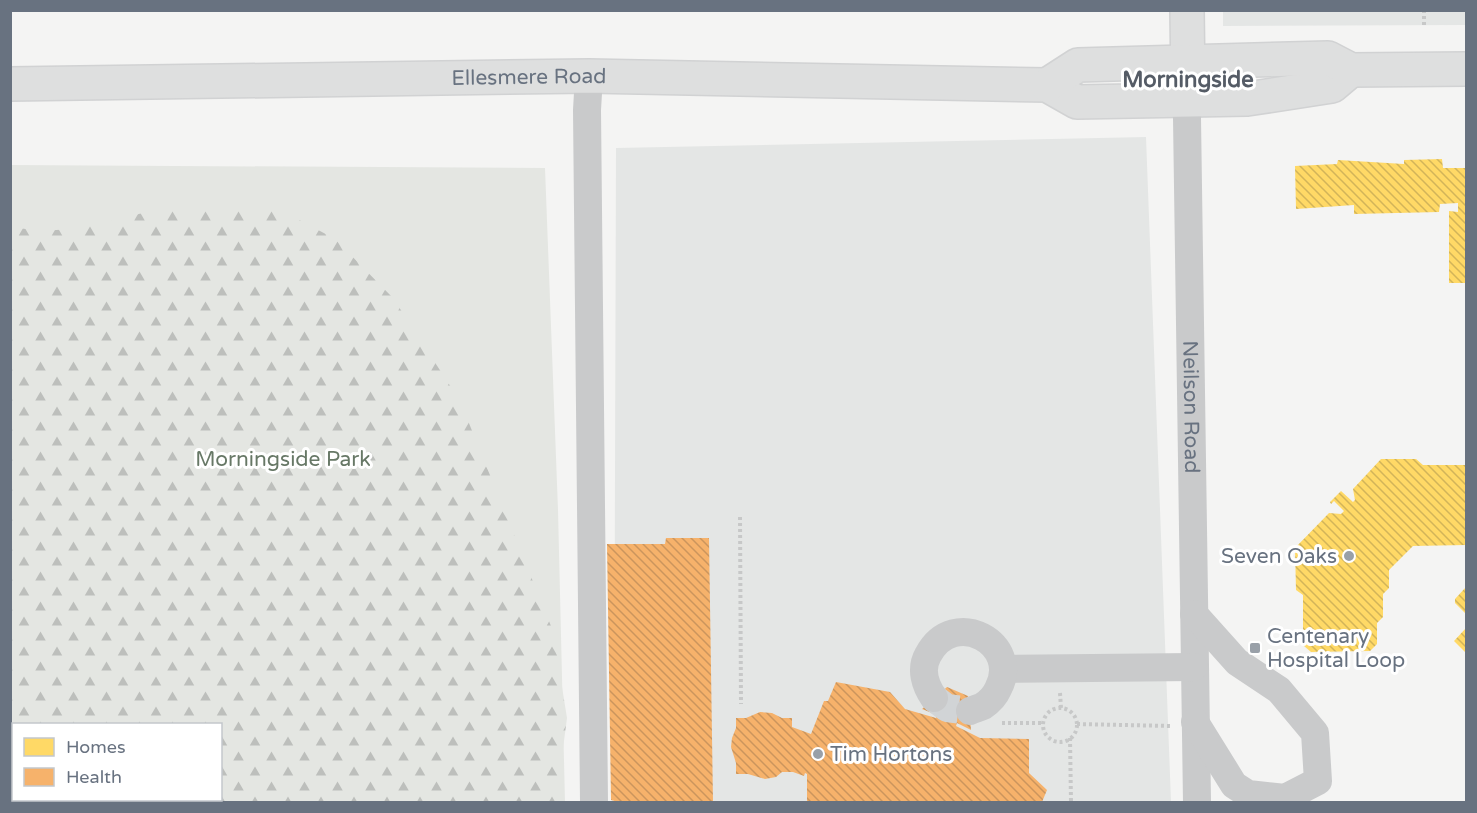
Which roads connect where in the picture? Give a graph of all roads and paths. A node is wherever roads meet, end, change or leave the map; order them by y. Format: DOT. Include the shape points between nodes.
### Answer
graph roads {
  1 [pos="1187,10"];
  2 [pos="1424,10"];
  3 [pos="1424,25"];
  4 [pos="1188,61"];
  5 [pos="1467,69"];
  6 [pos="1351,70"];
  7 [pos="590,76"];
  8 [pos="10,84"];
  9 [pos="1047,85"];
  10 [pos="1188,101"];
  11 [pos="740,517"];
  12 [pos="1194,614"];
  13 [pos="1194,667"];
  14 [pos="1003,669"];
  15 [pos="934,698"];
  16 [pos="741,704"];
  17 [pos="969,711"];
  18 [pos="1077,724"];
  19 [pos="1195,724"];
  20 [pos="1070,738"];
  21 [pos="594,802"];
  22 [pos="1071,802"];
  23 [pos="1197,802"];
  1 -- 4 [label="main road, Neilson Road"];
  2 -- 3 [label="path"];
  4 -- 6 [label="main road" via="1328,58"];
  4 -- 9 [label="main road" via="1078,65"];
  4 -- 10 [label="main road, Neilson Road"];
  5 -- 6 [label="main road"];
  6 -- 10 [label="main road, Ellesmere Road" via="1332,86 1247,99"];
  7 -- 8 [label="main road, Ellesmere Road"];
  7 -- 9 [label="main road, Ellesmere Road"];
  7 -- 21 [label="street" via="587,110"];
  9 -- 10 [label="main road, Ellesmere Road" via="1077,102"];
  10 -- 12 [label="street, Neilson Road"];
  11 -- 16 [label="path"];
  12 -- 13 [label="street, Neilson Road"];
  12 -- 19 [label="street" via="1237,662 1279,690 1315,733 1318,781 1285,798 1248,794 1234,785"];
  13 -- 14 [label="street"];
  13 -- 19 [label="street, Neilson Road"];
  14 -- 15 [label="street" via="999,653 989,640 975,633 948,634 932,646 925,659 923,675"];
  14 -- 17 [label="street" via="1002,683 994,696"];
  18 -- 19 [label="path"];
  18 -- 20 [label="path"];
  18 -- 20 [label="path" via="1070,711 1061,708 1051,710 1045,718 1049,738 1060,742"];
  19 -- 23 [label="street, Neilson Road"];
  20 -- 22 [label="path"];
}
